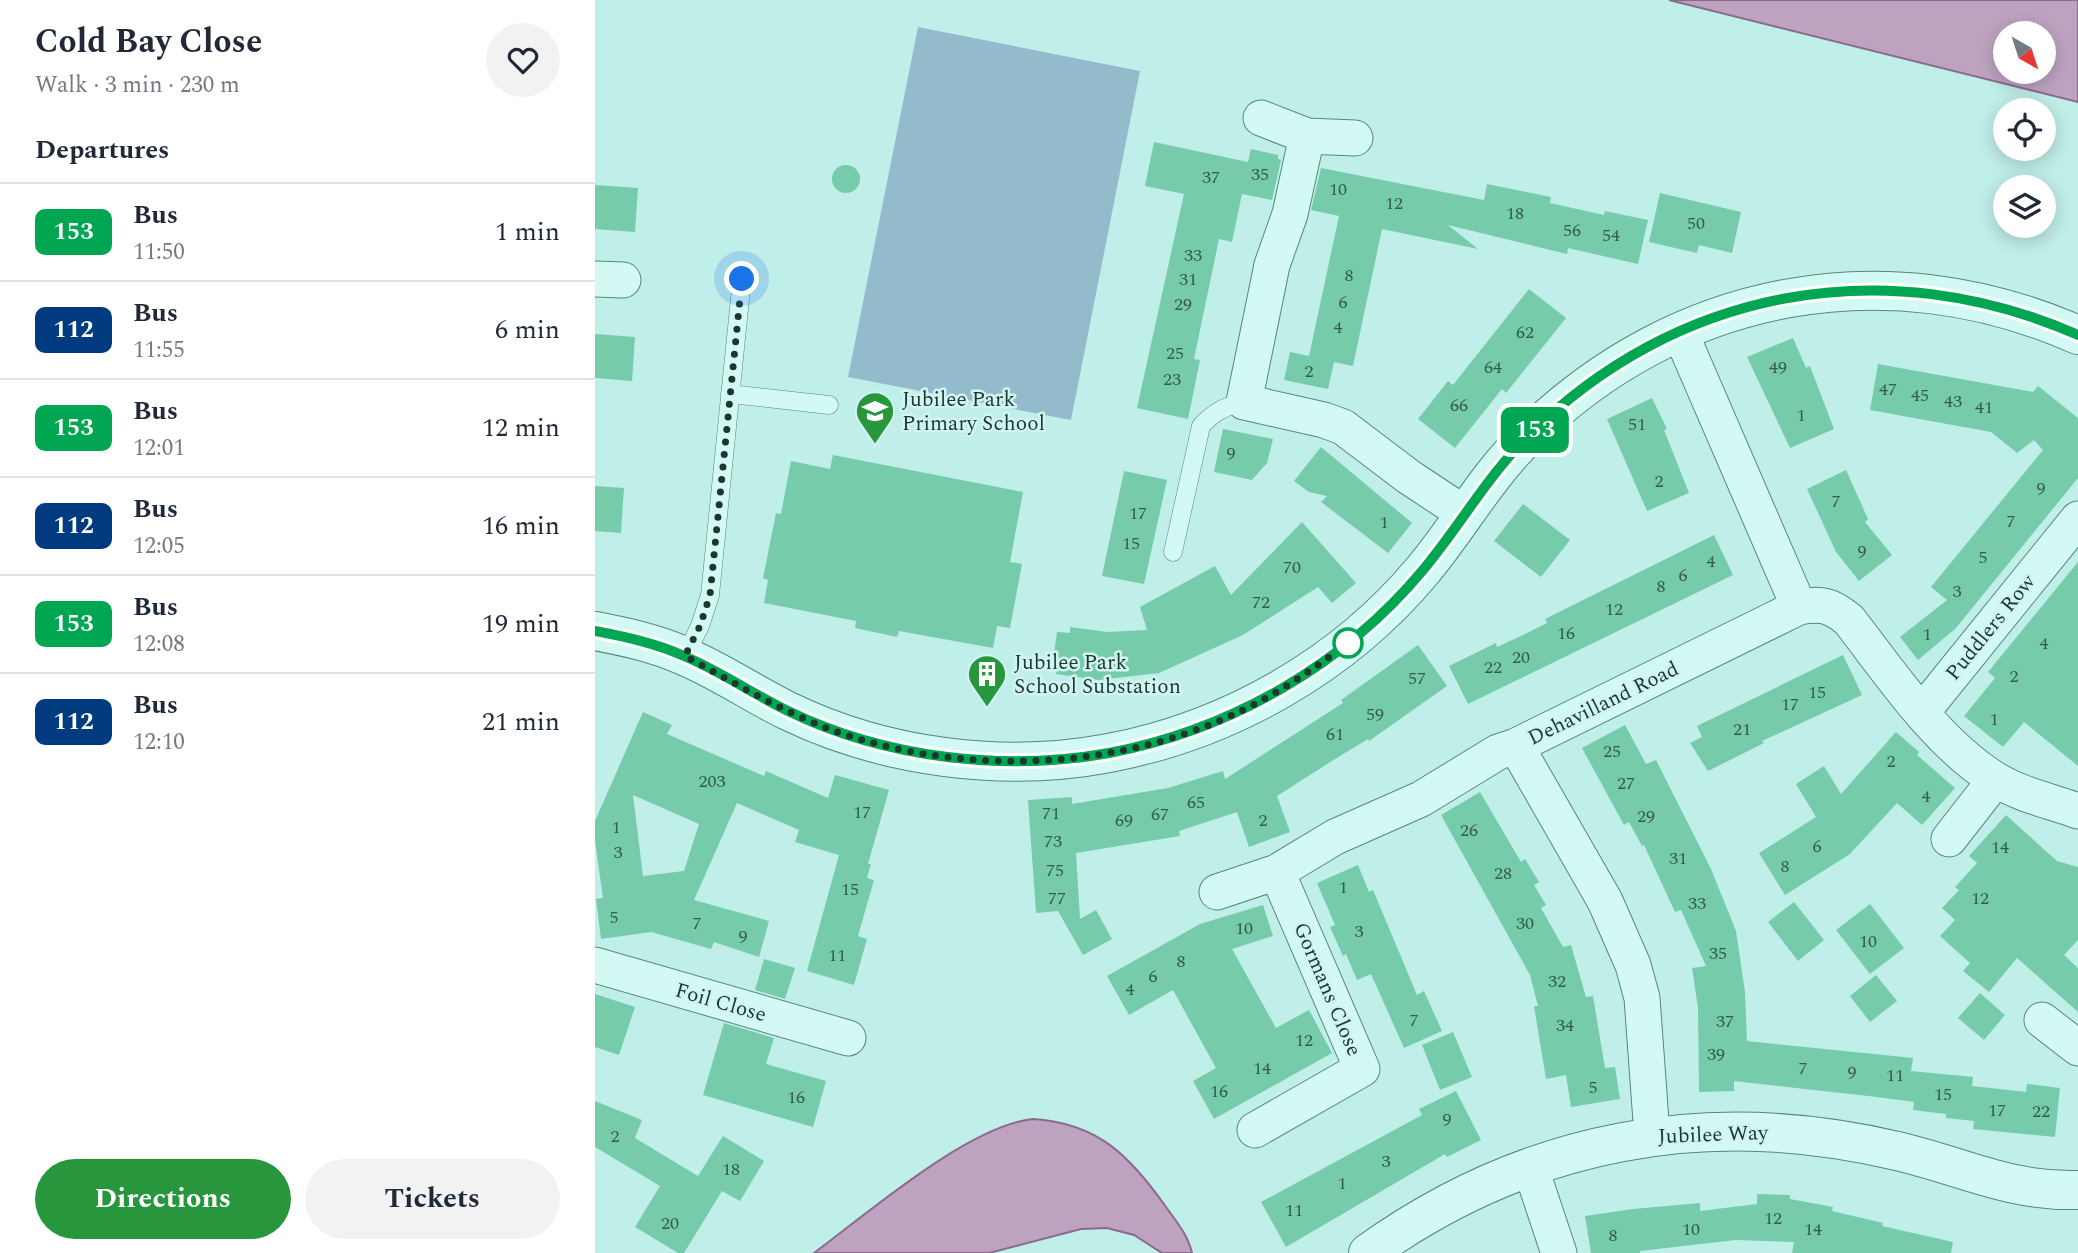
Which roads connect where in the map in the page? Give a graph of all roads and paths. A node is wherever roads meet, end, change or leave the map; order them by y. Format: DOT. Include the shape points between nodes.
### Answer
graph roads {
  1 [pos="1261,118"];
  2 [pos="1307,136"];
  3 [pos="1355,138"];
  4 [pos="742,279"];
  5 [pos="1680,332"];
  6 [pos="2078,335"];
  7 [pos="730,394"];
  8 [pos="1244,402"];
  9 [pos="829,405"];
  10 [pos="1465,514"];
  11 [pos="2072,539"];
  12 [pos="1173,552"];
  13 [pos="1799,607"];
  14 [pos="595,631"];
  15 [pos="685,656"];
  16 [pos="1922,712"];
  17 [pos="1516,746"];
  18 [pos="1995,780"];
  19 [pos="2078,811"];
  20 [pos="1949,839"];
  21 [pos="1277,872"];
  22 [pos="1217,892"];
  23 [pos="595,965"];
  24 [pos="2042,1020"];
  25 [pos="848,1038"];
  26 [pos="2078,1048"];
  27 [pos="1255,1130"];
  28 [pos="1652,1135"];
  29 [pos="1530,1166"];
  30 [pos="2078,1191"];
  31 [pos="1368,1253"];
  32 [pos="1559,1253"];
  1 -- 2 [label="street"];
  2 -- 3 [label="street"];
  2 -- 8 [label="street" via="1290,214 1272,265"];
  4 -- 7 [label="lane"];
  5 -- 6 [label="street" via="1754,305 1879,289 1962,298 2005,308"];
  5 -- 10 [label="street" via="1626,359 1558,407 1523,440"];
  5 -- 13 [label="street"];
  7 -- 9 [label="lane"];
  7 -- 15 [label="lane" via="710,595"];
  8 -- 10 [label="street" via="1343,427"];
  8 -- 12 [label="lane" via="1228,405 1201,426"];
  10 -- 15 [label="street" via="1391,605 1320,665 1240,711 1197,729 1107,753 1062,759 969,759 878,743 791,713"];
  11 -- 16 [label="street, Puddlers Row"];
  13 -- 16 [label="street" via="1817,604 1836,609 1849,620"];
  13 -- 17 [label="street, Dehavilland Road"];
  14 -- 15 [label="street" via="634,638"];
  16 -- 18 [label="street"];
  17 -- 21 [label="street" via="1498,752 1421,799 1335,837"];
  17 -- 28 [label="street, Dehavilland Road" via="1605,901 1633,965 1642,998"];
  18 -- 19 [label="street"];
  18 -- 20 [label="street"];
  21 -- 22 [label="street"];
  21 -- 27 [label="street, Gormans Close" via="1363,1069"];
  23 -- 25 [label="street, Foil Close"];
  24 -- 26 [label="street"];
  28 -- 29 [label="street, Jubilee Way"];
  28 -- 30 [label="street, Jubilee Way" via="1797,1134 1900,1151 2020,1186"];
  29 -- 31 [label="street, Jubilee Way" via="1433,1210"];
  29 -- 32 [label="street"];
}
